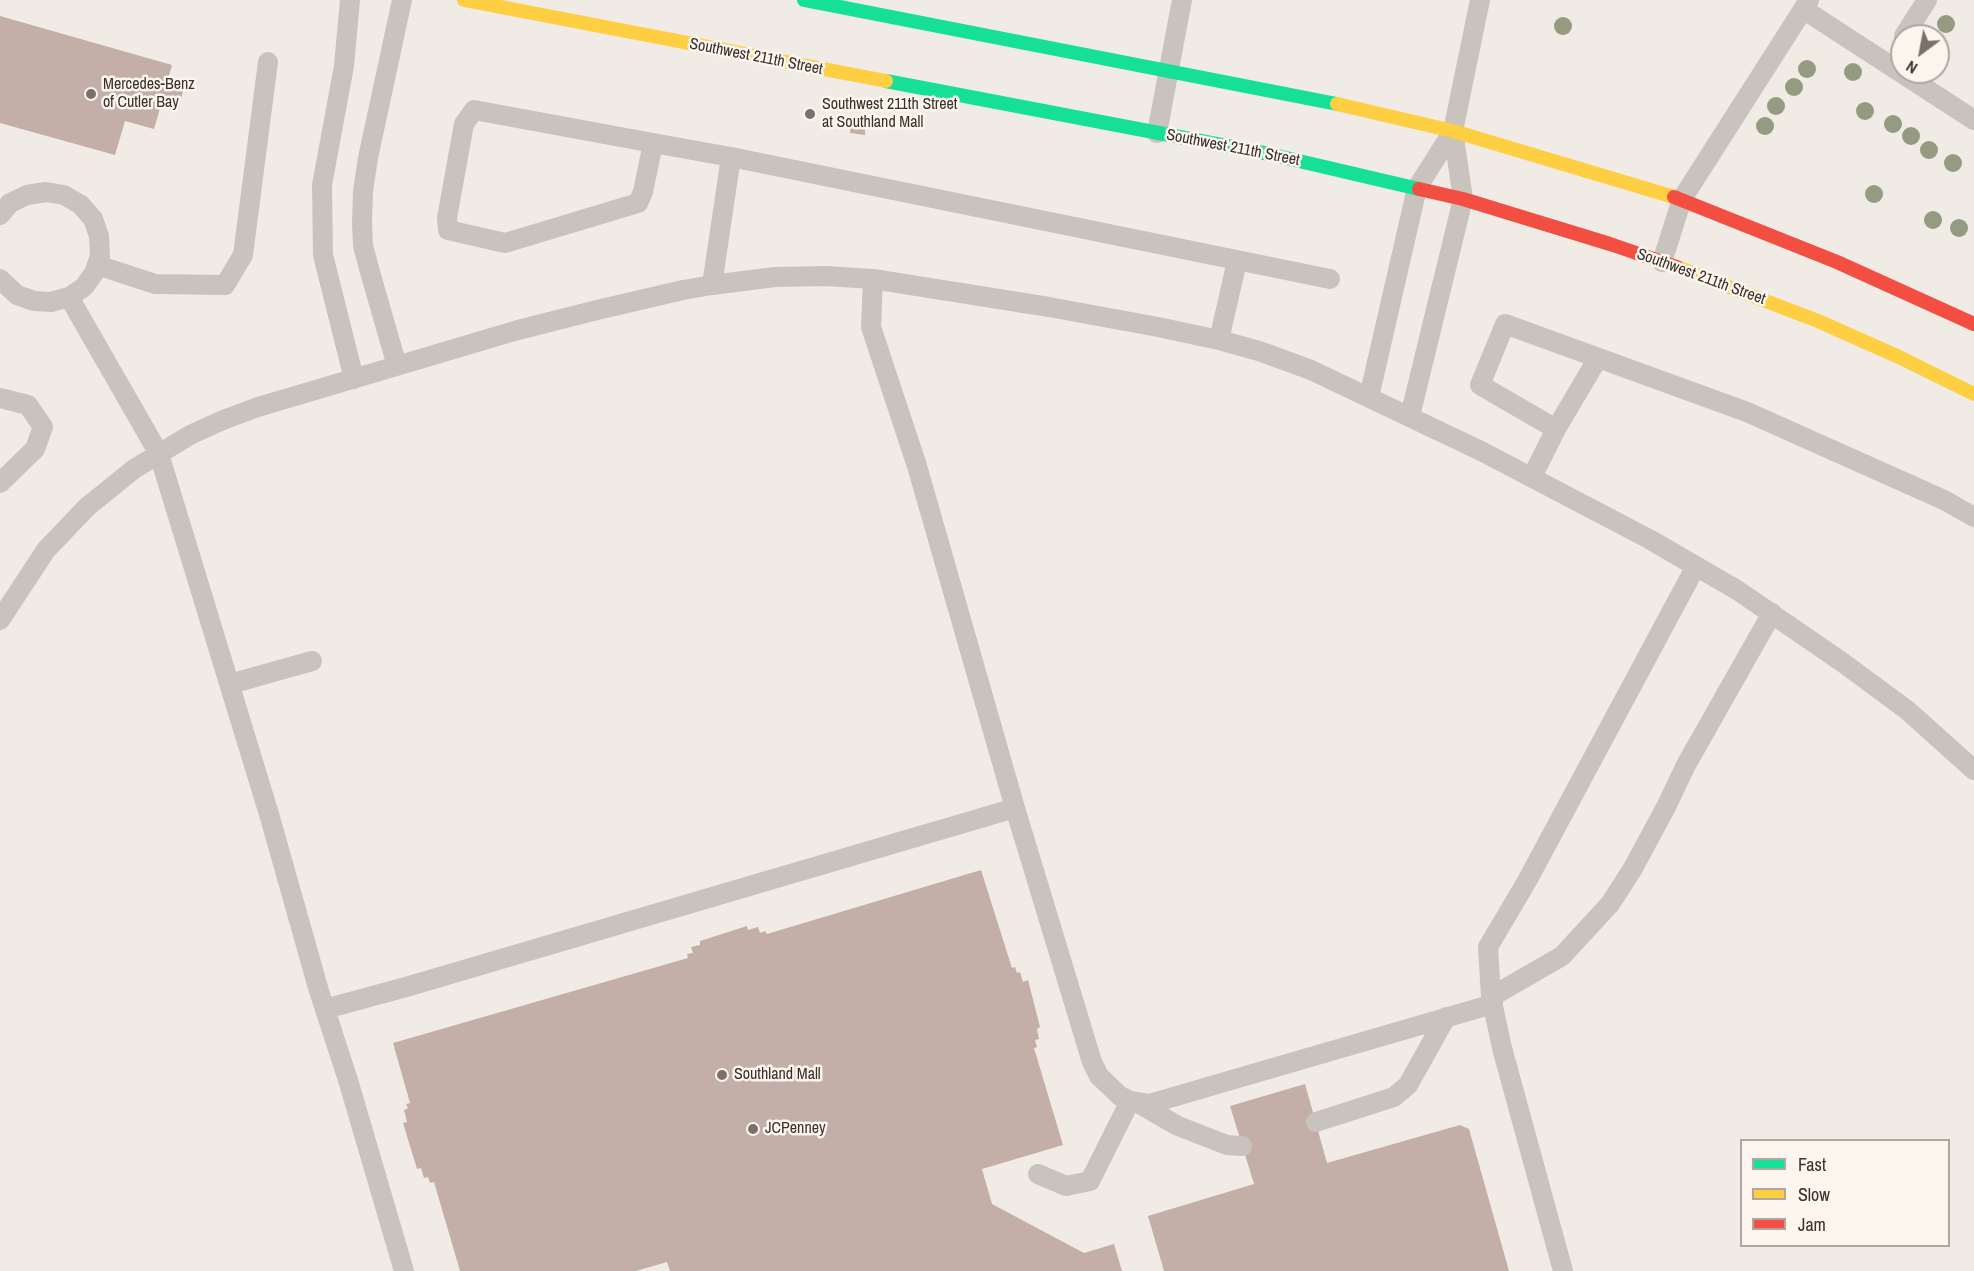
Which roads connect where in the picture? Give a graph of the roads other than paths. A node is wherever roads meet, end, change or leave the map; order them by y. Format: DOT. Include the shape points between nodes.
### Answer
graph roads {
  1 [pos="350,0"];
  2 [pos="402,0"];
  3 [pos="464,0"];
  4 [pos="804,0"];
  5 [pos="1182,0"];
  6 [pos="1480,0"];
  7 [pos="1927,0"];
  8 [pos="1806,5"];
  9 [pos="1912,24"];
  10 [pos="1890,59"];
  11 [pos="268,62"];
  12 [pos="1887,64"];
  13 [pos="1168,70"];
  14 [pos="1974,120"];
  15 [pos="1453,131"];
  16 [pos="1157,133"];
  17 [pos="653,143"];
  18 [pos="731,158"];
  19 [pos="1417,188"];
  20 [pos="1463,199"];
  21 [pos="1682,199"];
  22 [pos="0,215"];
  23 [pos="1237,261"];
  24 [pos="1662,262"];
  25 [pos="97,265"];
  26 [pos="873,279"];
  27 [pos="1330,279"];
  28 [pos="1,281"];
  29 [pos="712,285"];
  30 [pos="69,297"];
  31 [pos="1974,324"];
  32 [pos="1219,340"];
  33 [pos="1598,358"];
  34 [pos="397,366"];
  35 [pos="354,379"];
  36 [pos="1974,394"];
  37 [pos="1369,397"];
  38 [pos="0,398"];
  39 [pos="1410,416"];
  40 [pos="1556,429"];
  41 [pos="159,454"];
  42 [pos="1532,477"];
  43 [pos="0,483"];
  44 [pos="1974,517"];
  45 [pos="1696,566"];
  46 [pos="1772,613"];
  47 [pos="0,620"];
  48 [pos="312,661"];
  49 [pos="230,684"];
  50 [pos="1974,770"];
  51 [pos="1015,808"];
  52 [pos="1492,1000"];
  53 [pos="325,1009"];
  54 [pos="1446,1017"];
  55 [pos="1134,1102"];
  56 [pos="1316,1122"];
  57 [pos="1242,1146"];
  58 [pos="1038,1174"];
  59 [pos="404,1271"];
  60 [pos="1563,1271"];
  1 -- 35 [label="lane" via="344,66 322,185 323,255"];
  2 -- 34 [label="lane" via="368,158 362,223 363,246"];
  3 -- 16 [label="main road, Southwest 211th Street"];
  4 -- 13 [label="main road"];
  5 -- 13 [label="lane"];
  6 -- 15 [label="lane"];
  7 -- 9 [label="lane"];
  8 -- 12 [label="lane"];
  8 -- 21 [label="lane"];
  10 -- 12 [label="lane"];
  11 -- 25 [label="lane" via="243,255 225,285 155,284"];
  12 -- 14 [label="lane"];
  13 -- 15 [label="main road"];
  13 -- 16 [label="lane"];
  15 -- 19 [label="lane"];
  15 -- 20 [label="lane"];
  15 -- 21 [label="main road"];
  16 -- 19 [label="main road, Southwest 211th Street"];
  17 -- 17 [label="lane" via="474,110 464,124 448,230 505,243 638,203"];
  17 -- 18 [label="lane"];
  18 -- 23 [label="lane"];
  18 -- 29 [label="lane"];
  19 -- 20 [label="main road, Southwest 211th Street"];
  19 -- 37 [label="lane"];
  20 -- 24 [label="main road, Southwest 211th Street"];
  20 -- 39 [label="lane"];
  21 -- 24 [label="lane"];
  21 -- 31 [label="main road" via="1838,262"];
  22 -- 25 [label="lane" via="10,203 27,195 64,195 81,205 93,219 99,237"];
  23 -- 27 [label="lane"];
  23 -- 32 [label="lane"];
  24 -- 36 [label="main road, Southwest 211th Street" via="1818,321"];
  25 -- 30 [label="lane" via="84,287"];
  26 -- 29 [label="lane" via="775,277"];
  26 -- 32 [label="lane"];
  26 -- 51 [label="lane" via="871,327 917,466"];
  28 -- 30 [label="lane" via="17,295 34,301"];
  29 -- 34 [label="lane" via="597,310"];
  30 -- 41 [label="lane"];
  32 -- 37 [label="lane" via="1311,370"];
  33 -- 40 [label="lane"];
  33 -- 40 [label="lane" via="1505,324 1480,385"];
  33 -- 44 [label="lane" via="1747,412"];
  34 -- 35 [label="lane"];
  35 -- 41 [label="lane" via="223,420"];
  37 -- 39 [label="lane"];
  38 -- 43 [label="lane" via="28,405 44,427 35,449"];
  39 -- 42 [label="lane"];
  40 -- 42 [label="lane"];
  41 -- 47 [label="lane" via="87,507 46,550"];
  41 -- 49 [label="lane"];
  42 -- 45 [label="lane"];
  45 -- 46 [label="lane"];
  45 -- 52 [label="lane" via="1488,947"];
  46 -- 50 [label="lane" via="1906,710"];
  46 -- 52 [label="lane" via="1610,904 1562,956"];
  48 -- 49 [label="lane"];
  49 -- 53 [label="lane"];
  51 -- 53 [label="lane"];
  51 -- 55 [label="lane" via="1095,1069 1120,1096"];
  52 -- 54 [label="lane"];
  52 -- 60 [label="lane"];
  53 -- 59 [label="lane"];
  54 -- 55 [label="lane" via="1149,1104"];
  54 -- 56 [label="lane" via="1408,1085 1394,1097"];
  55 -- 57 [label="lane" via="1178,1126 1227,1145"];
  55 -- 58 [label="lane" via="1090,1181 1066,1186"];
}
